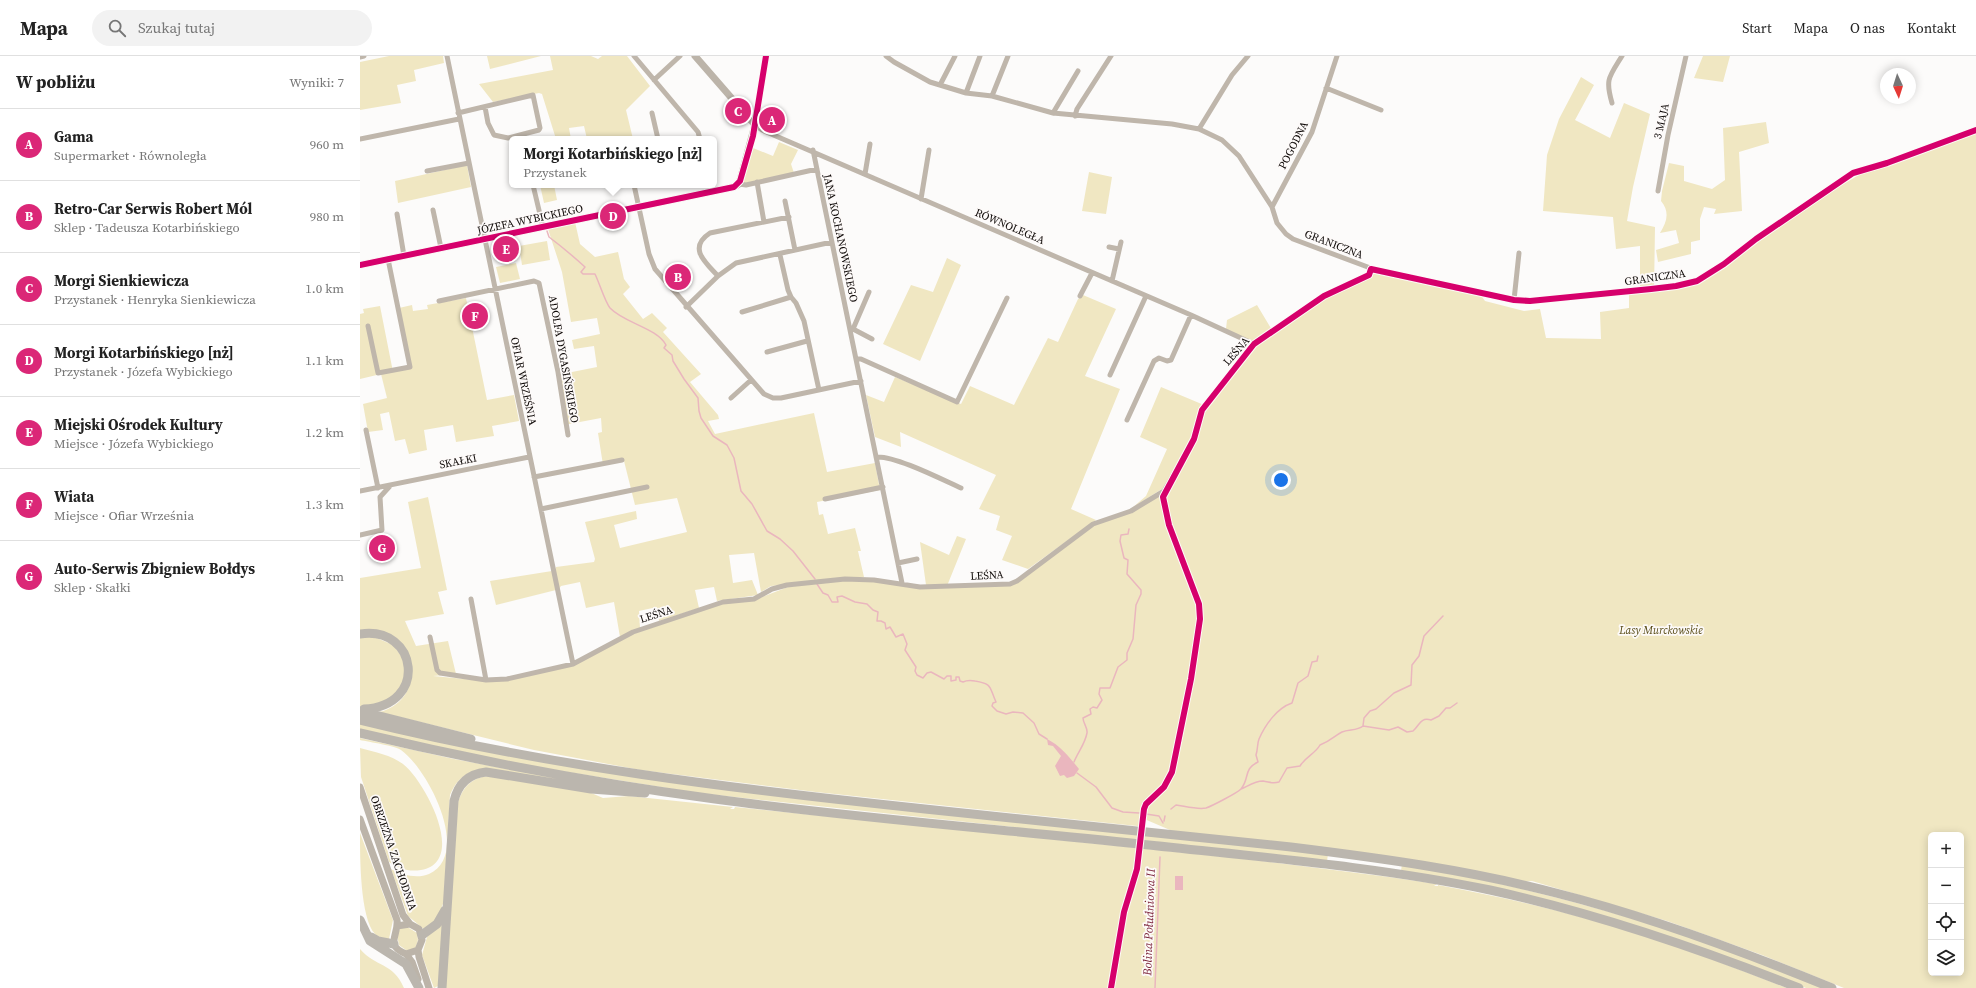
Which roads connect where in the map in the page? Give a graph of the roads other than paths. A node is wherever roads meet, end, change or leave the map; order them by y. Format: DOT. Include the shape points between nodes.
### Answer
graph roads {
  1 [pos="364,56"];
  2 [pos="447,56"];
  3 [pos="634,56"];
  4 [pos="680,56"];
  5 [pos="695,56"];
  6 [pos="766,56"];
  7 [pos="886,56"];
  8 [pos="955,56"];
  9 [pos="980,56"];
  10 [pos="1008,56"];
  11 [pos="1110,56"];
  12 [pos="1248,56"];
  13 [pos="1337,56"];
  14 [pos="1622,56"];
  15 [pos="1686,56"];
  16 [pos="360,57"];
  17 [pos="1078,71"];
  18 [pos="654,80"];
  19 [pos="940,85"];
  20 [pos="1326,88"];
  21 [pos="966,93"];
  22 [pos="992,96"];
  23 [pos="1612,104"];
  24 [pos="485,106"];
  25 [pos="1381,110"];
  26 [pos="1053,112"];
  27 [pos="652,113"];
  28 [pos="459,116"];
  29 [pos="1075,116"];
  30 [pos="755,125"];
  31 [pos="1199,129"];
  32 [pos="1976,130"];
  33 [pos="520,136"];
  34 [pos="657,136"];
  35 [pos="699,136"];
  36 [pos="509,138"];
  37 [pos="360,139"];
  38 [pos="870,144"];
  39 [pos="813,150"];
  40 [pos="929,150"];
  41 [pos="469,163"];
  42 [pos="817,169"];
  43 [pos="427,171"];
  44 [pos="865,174"];
  45 [pos="757,182"];
  46 [pos="739,184"];
  47 [pos="534,188"];
  48 [pos="635,188"];
  49 [pos="1658,192"];
  50 [pos="921,198"];
  51 [pos="785,201"];
  52 [pos="639,207"];
  53 [pos="1272,207"];
  54 [pos="433,210"];
  55 [pos="397,214"];
  56 [pos="788,217"];
  57 [pos="764,222"];
  58 [pos="543,227"];
  59 [pos="485,239"];
  60 [pos="832,242"];
  61 [pos="1121,242"];
  62 [pos="1109,247"];
  63 [pos="441,248"];
  64 [pos="795,250"];
  65 [pos="1119,250"];
  66 [pos="1519,252"];
  67 [pos="780,255"];
  68 [pos="404,256"];
  69 [pos="388,259"];
  70 [pos="360,265"];
  71 [pos="1371,269"];
  72 [pos="1092,272"];
  73 [pos="718,276"];
  74 [pos="1112,282"];
  75 [pos="495,289"];
  76 [pos="869,292"];
  77 [pos="1080,296"];
  78 [pos="1146,296"];
  79 [pos="791,297"];
  80 [pos="1007,298"];
  81 [pos="1514,300"];
  82 [pos="439,301"];
  83 [pos="686,307"];
  84 [pos="742,312"];
  85 [pos="1191,315"];
  86 [pos="368,326"];
  87 [pos="852,329"];
  88 [pos="872,339"];
  89 [pos="807,341"];
  90 [pos="1254,344"];
  91 [pos="767,352"];
  92 [pos="857,359"];
  93 [pos="1110,375"];
  94 [pos="751,380"];
  95 [pos="861,382"];
  96 [pos="819,390"];
  97 [pos="731,398"];
  98 [pos="1127,420"];
  99 [pos="366,430"];
  100 [pos="568,435"];
  101 [pos="529,457"];
  102 [pos="876,457"];
  103 [pos="622,460"];
  104 [pos="534,477"];
  105 [pos="391,485"];
  106 [pos="648,487"];
  107 [pos="882,487"];
  108 [pos="378,488"];
  109 [pos="961,488"];
  110 [pos="360,491"];
  111 [pos="825,499"];
  112 [pos="541,509"];
  113 [pos="360,535"];
  114 [pos="917,559"];
  115 [pos="898,563"];
  116 [pos="902,583"];
  117 [pos="471,599"];
  118 [pos="360,634"];
  119 [pos="430,637"];
  120 [pos="573,664"];
  121 [pos="486,680"];
  122 [pos="360,710"];
  123 [pos="360,720"];
  124 [pos="360,733"];
  125 [pos="563,763"];
  126 [pos="360,787"];
  127 [pos="679,794"];
  128 [pos="360,819"];
  129 [pos="448,894"];
  130 [pos="360,920"];
  131 [pos="410,924"];
  132 [pos="397,926"];
  133 [pos="366,932"];
  134 [pos="422,935"];
  135 [pos="394,944"];
  136 [pos="418,950"];
  137 [pos="406,954"];
  138 [pos="420,988"];
  139 [pos="429,988"];
  140 [pos="442,988"];
  141 [pos="1799,988"];
  142 [pos="1832,988"];
  1 -- 16 [label="street"];
  2 -- 28 [label="street, OFIAR WRZEŚNIA"];
  3 -- 18 [label="street"];
  4 -- 18 [label="street"];
  5 -- 30 [label="street"];
  6 -- 30 [label="street"];
  7 -- 19 [label="street, GRANICZNA" via="930,82"];
  8 -- 19 [label="street"];
  9 -- 21 [label="street"];
  10 -- 22 [label="street"];
  11 -- 29 [label="street"];
  12 -- 31 [label="street" via="1232,75"];
  13 -- 20 [label="street, POGODNA"];
  14 -- 23 [label="street" via="1608,80 1607,87"];
  15 -- 49 [label="street, 3 MAJA"];
  17 -- 26 [label="street"];
  18 -- 35 [label="street"];
  19 -- 21 [label="street, GRANICZNA"];
  20 -- 25 [label="street"];
  20 -- 53 [label="street, POGODNA" via="1312,132"];
  21 -- 22 [label="street, GRANICZNA"];
  22 -- 26 [label="street, GRANICZNA"];
  24 -- 28 [label="street"];
  24 -- 33 [label="street" via="533,95 540,128"];
  24 -- 36 [label="street" via="488,123 494,135"];
  26 -- 29 [label="street, GRANICZNA"];
  27 -- 34 [label="street"];
  28 -- 37 [label="street"];
  28 -- 41 [label="street, OFIAR WRZEŚNIA"];
  29 -- 31 [label="street, GRANICZNA" via="1172,124"];
  30 -- 39 [label="street, RÓWNOLEGŁA"];
  30 -- 46 [label="street"];
  31 -- 53 [label="street, GRANICZNA" via="1222,140 1240,156"];
  32 -- 81 [label="street, GRANICZNA" via="1853,173 1697,281 1651,289 1530,301"];
  38 -- 44 [label="street"];
  39 -- 42 [label="street, JANA KOCHANOWSKIEGO"];
  39 -- 44 [label="street, RÓWNOLEGŁA"];
  40 -- 50 [label="street"];
  41 -- 43 [label="street"];
  41 -- 59 [label="street, OFIAR WRZEŚNIA"];
  42 -- 45 [label="street, JÓZEFA WYBICKIEGO"];
  42 -- 60 [label="street, JANA KOCHANOWSKIEGO"];
  44 -- 50 [label="street, RÓWNOLEGŁA"];
  45 -- 46 [label="street, JÓZEFA WYBICKIEGO"];
  45 -- 57 [label="street"];
  46 -- 52 [label="street, JÓZEFA WYBICKIEGO"];
  47 -- 58 [label="street"];
  48 -- 52 [label="street"];
  50 -- 72 [label="street, RÓWNOLEGŁA"];
  51 -- 56 [label="street"];
  52 -- 58 [label="street, JÓZEFA WYBICKIEGO"];
  52 -- 83 [label="street" via="655,270"];
  53 -- 71 [label="street, GRANICZNA" via="1277,223 1293,239"];
  54 -- 63 [label="street"];
  55 -- 68 [label="street"];
  56 -- 57 [label="street"];
  56 -- 64 [label="street"];
  57 -- 73 [label="street" via="710,233 702,240 700,254"];
  58 -- 59 [label="street, JÓZEFA WYBICKIEGO"];
  59 -- 63 [label="street, JÓZEFA WYBICKIEGO"];
  59 -- 75 [label="street, OFIAR WRZEŚNIA"];
  60 -- 64 [label="street"];
  60 -- 87 [label="street, JANA KOCHANOWSKIEGO"];
  61 -- 65 [label="street"];
  62 -- 65 [label="street"];
  63 -- 68 [label="street, JÓZEFA WYBICKIEGO"];
  64 -- 67 [label="street"];
  65 -- 74 [label="street"];
  66 -- 81 [label="street"];
  67 -- 73 [label="street" via="745,260"];
  67 -- 79 [label="street"];
  68 -- 69 [label="street, JÓZEFA WYBICKIEGO"];
  69 -- 70 [label="street, JÓZEFA WYBICKIEGO"];
  69 -- 86 [label="street" via="410,367 378,373"];
  71 -- 81 [label="street, GRANICZNA"];
  71 -- 90 [label="street, LEŚNA" via="1369,275 1324,296"];
  72 -- 74 [label="street, RÓWNOLEGŁA"];
  72 -- 77 [label="street"];
  73 -- 83 [label="street"];
  74 -- 78 [label="street, RÓWNOLEGŁA"];
  75 -- 82 [label="street"];
  75 -- 100 [label="street, ADOLFA DYGASIŃSKIEGO" via="534,281 540,286"];
  75 -- 101 [label="street, OFIAR WRZEŚNIA"];
  76 -- 87 [label="street, JANA KOCHANOWSKIEGO"];
  78 -- 85 [label="street, RÓWNOLEGŁA"];
  78 -- 93 [label="street"];
  79 -- 84 [label="street"];
  79 -- 89 [label="street" via="804,321"];
  80 -- 92 [label="street" via="957,402"];
  83 -- 94 [label="street"];
  85 -- 90 [label="street, RÓWNOLEGŁA"];
  85 -- 98 [label="street" via="1171,360 1159,358 1154,361"];
  87 -- 88 [label="street"];
  87 -- 92 [label="street, JANA KOCHANOWSKIEGO"];
  89 -- 91 [label="street"];
  89 -- 96 [label="street"];
  90 -- 116 [label="street, LEŚNA" via="1202,410 1194,439 1164,491 1131,511 1093,524 1010,584 920,587"];
  92 -- 95 [label="street, JANA KOCHANOWSKIEGO"];
  94 -- 96 [label="street" via="764,394 773,398"];
  94 -- 97 [label="street"];
  95 -- 96 [label="street"];
  95 -- 102 [label="street, JANA KOCHANOWSKIEGO"];
  99 -- 108 [label="street"];
  101 -- 104 [label="street, OFIAR WRZEŚNIA"];
  101 -- 105 [label="street, SKAŁKI"];
  102 -- 107 [label="street, JANA KOCHANOWSKIEGO"];
  102 -- 109 [label="street" via="881,456 906,464"];
  103 -- 104 [label="street"];
  104 -- 112 [label="street, OFIAR WRZEŚNIA"];
  105 -- 108 [label="street, SKAŁKI"];
  105 -- 113 [label="street" via="380,496 382,530"];
  106 -- 112 [label="street"];
  107 -- 111 [label="street"];
  107 -- 115 [label="street, JANA KOCHANOWSKIEGO"];
  108 -- 110 [label="street, SKAŁKI"];
  112 -- 120 [label="street, OFIAR WRZEŚNIA"];
  114 -- 115 [label="street"];
  115 -- 116 [label="street, JANA KOCHANOWSKIEGO"];
  116 -- 120 [label="street, LEŚNA" via="845,579 787,585 772,589 754,599 723,602 633,632"];
  117 -- 121 [label="street"];
  118 -- 122 [label="highway" via="382,634 392,639 404,652 409,670 405,687 396,699 380,707"];
  119 -- 121 [label="street, LEŚNA" via="437,670 440,673"];
  120 -- 121 [label="street, LEŚNA" via="507,679"];
  122 -- 125 [label="highway"];
  123 -- 125 [label="highway"];
  124 -- 127 [label="highway" via="509,766"];
  125 -- 142 [label="highway" via="655,778 778,793 1291,847 1441,868 1556,892 1642,917"];
  126 -- 131 [label="street, OBRZEŻNA ZACHODNIA" via="404,915"];
  127 -- 129 [label="highway" via="623,793 486,772 473,775 459,787 454,801"];
  127 -- 141 [label="highway" via="1316,863 1437,880 1523,898 1614,922 1696,949"];
  128 -- 132 [label="street, OBRZEŻNA ZACHODNIA" via="395,914"];
  129 -- 134 [label="highway" via="441,918"];
  129 -- 140 [label="highway"];
  130 -- 133 [label="highway"];
  131 -- 132 [label="street"];
  131 -- 134 [label="street" via="419,929"];
  132 -- 135 [label="street"];
  133 -- 135 [label="highway" via="378,941"];
  133 -- 138 [label="highway" via="376,946 406,964"];
  134 -- 136 [label="street"];
  135 -- 137 [label="street" via="398,950"];
  136 -- 137 [label="street"];
  136 -- 139 [label="street"];
  137 -- 138 [label="street" via="412,962"];
}
